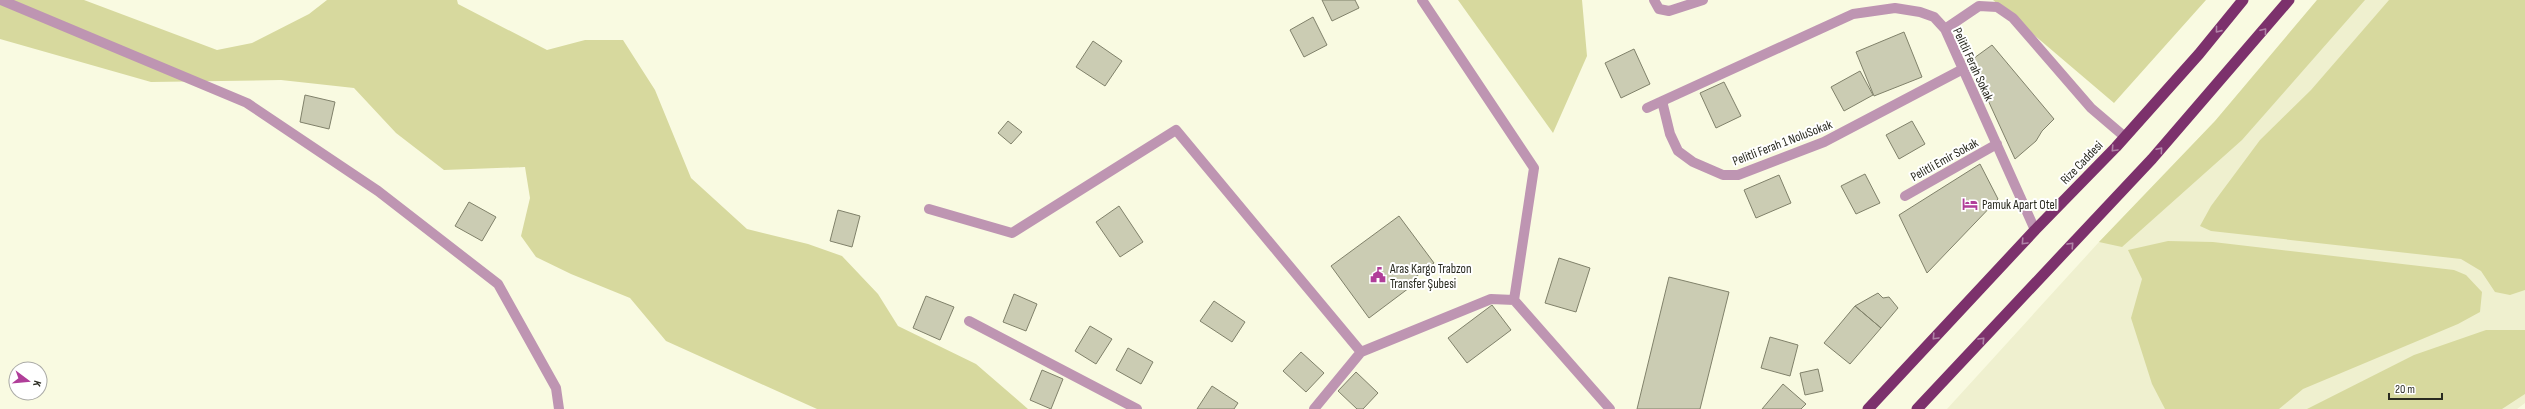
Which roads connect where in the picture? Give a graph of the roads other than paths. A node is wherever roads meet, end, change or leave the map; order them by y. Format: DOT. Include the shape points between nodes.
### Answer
graph roads {
  1 [pos="1,0"];
  2 [pos="1422,0"];
  3 [pos="1654,0"];
  4 [pos="1703,0"];
  5 [pos="2243,0"];
  6 [pos="2289,0"];
  7 [pos="1945,29"];
  8 [pos="1963,69"];
  9 [pos="1662,101"];
  10 [pos="1647,108"];
  11 [pos="2125,137"];
  12 [pos="1997,144"];
  13 [pos="1905,196"];
  14 [pos="929,209"];
  15 [pos="2035,230"];
  16 [pos="1514,300"];
  17 [pos="969,321"];
  18 [pos="1361,352"];
  19 [pos="559,409"];
  20 [pos="1137,409"];
  21 [pos="1314,409"];
  22 [pos="1610,409"];
  23 [pos="1868,409"];
  24 [pos="1917,409"];
  1 -- 19 [label="street" via="246,103 378,191 498,284 556,388"];
  2 -- 16 [label="street" via="1534,168"];
  3 -- 4 [label="street" via="1659,9 1669,11"];
  5 -- 11 [label="highway, Rize Caddesi, one-way"];
  24 -- 6 [label="highway, one-way" via="2152,160"];
  7 -- 8 [label="street, Pelitli Ferah Sokak"];
  7 -- 9 [label="street, Pelitli Ferah Sokak" via="1934,17 1920,12 1895,8 1853,14"];
  7 -- 11 [label="street" via="1979,6 1997,7 2013,18 2091,108"];
  8 -- 9 [label="street, Pelitli Ferah 1 NoluSokak" via="1824,142 1738,175 1722,175 1693,162 1678,151 1670,134"];
  8 -- 12 [label="street, Pelitli Ferah Sokak"];
  9 -- 10 [label="street, Pelitli Ferah Sokak"];
  11 -- 15 [label="highway, Rize Caddesi, one-way"];
  12 -- 13 [label="street, Pelitli Emir Sokak"];
  12 -- 15 [label="street, Pelitli Ferah Sokak"];
  14 -- 18 [label="street" via="1012,233 1176,130"];
  15 -- 23 [label="highway, Rize Caddesi, one-way"];
  16 -- 18 [label="street" via="1491,299"];
  16 -- 22 [label="street"];
  17 -- 20 [label="street"];
  18 -- 21 [label="street"];
}
